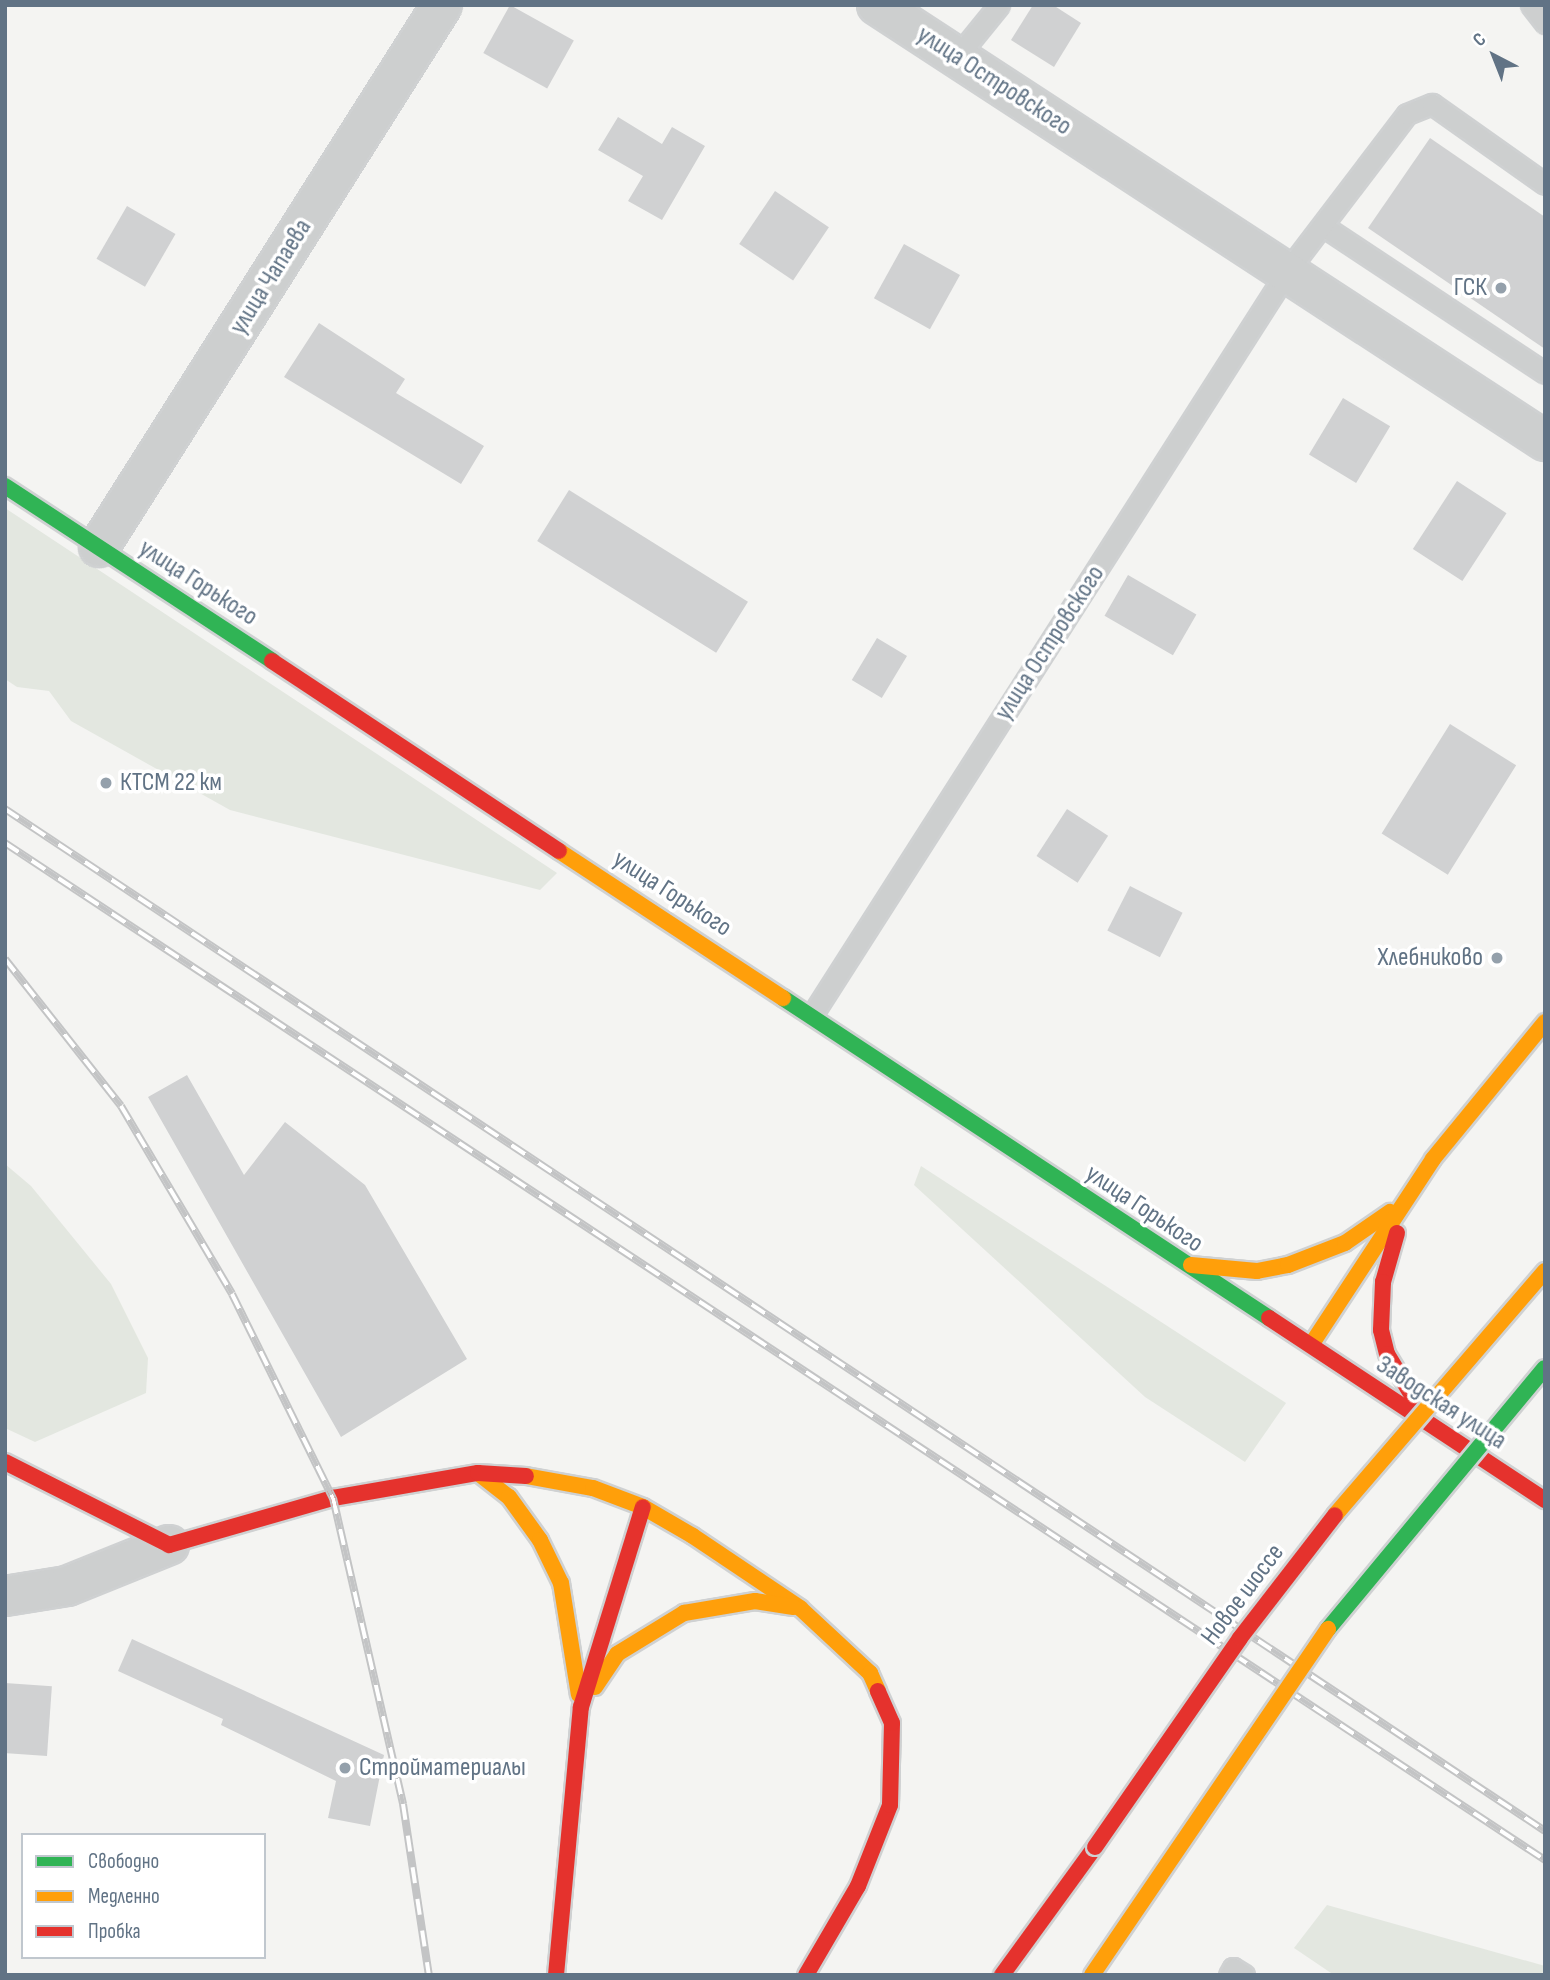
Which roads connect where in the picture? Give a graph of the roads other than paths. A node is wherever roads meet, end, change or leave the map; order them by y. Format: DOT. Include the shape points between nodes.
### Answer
graph roads {
  1 [pos="442,5"];
  2 [pos="877,5"];
  3 [pos="999,5"];
  4 [pos="1531,5"];
  5 [pos="1545,23"];
  6 [pos="957,58"];
  7 [pos="1545,184"];
  8 [pos="1323,226"];
  9 [pos="1288,270"];
  10 [pos="1545,373"];
  11 [pos="1545,441"];
  12 [pos="5,486"];
  13 [pos="99,547"];
  14 [pos="812,1015"];
  15 [pos="1545,1022"];
  16 [pos="1406,1201"];
  17 [pos="1182,1264"];
  18 [pos="1545,1271"];
  19 [pos="1311,1345"];
  20 [pos="1545,1368"];
  21 [pos="1435,1429"];
  22 [pos="5,1462"];
  23 [pos="478,1473"];
  24 [pos="1545,1500"];
  25 [pos="643,1507"];
  26 [pos="169,1545"];
  27 [pos="5,1596"];
  28 [pos="800,1608"];
  29 [pos="581,1707"];
  30 [pos="1095,1847"];
  31 [pos="561,1932"];
  32 [pos="556,1975"];
  33 [pos="570,1975"];
  34 [pos="806,1975"];
  35 [pos="1002,1975"];
  36 [pos="1015,1975"];
  37 [pos="1092,1975"];
  38 [pos="1229,1975"];
  39 [pos="1244,1975"];
  1 -- 13 [label="street, улица Чапаева"];
  2 -- 6 [label="street, улица Островского"];
  3 -- 6 [label="lane"];
  4 -- 5 [label="lane"];
  6 -- 9 [label="street, улица Островского"];
  7 -- 8 [label="lane" via="1432,104 1407,114"];
  8 -- 9 [label="lane"];
  8 -- 10 [label="lane"];
  9 -- 11 [label="street, улица Островского"];
  9 -- 14 [label="lane, улица Островского"];
  12 -- 13 [label="street, улица Горького"];
  13 -- 14 [label="street, улица Горького"];
  14 -- 17 [label="street, улица Горького"];
  15 -- 16 [label="street" via="1449,1139"];
  16 -- 17 [label="street" via="1345,1243 1288,1265 1257,1271"];
  16 -- 19 [label="street"];
  16 -- 21 [label="street" via="1383,1282 1381,1329 1403,1388"];
  17 -- 19 [label="street, улица Горького"];
  18 -- 30 [label="street, Новое шоссе, bridge" via="1331,1520 1240,1638"];
  19 -- 21 [label="street, Заводская улица"];
  20 -- 37 [label="street, bridge" via="1390,1549 1293,1676"];
  21 -- 24 [label="street, Заводская улица"];
  22 -- 26 [label="street"];
  23 -- 25 [label="street" via="545,1477"];
  23 -- 26 [label="street" via="333,1498"];
  23 -- 29 [label="street" via="509,1497 540,1540 561,1583"];
  25 -- 28 [label="street"];
  25 -- 29 [label="street"];
  26 -- 27 [label="street" via="67,1586"];
  28 -- 29 [label="street" via="755,1601 684,1614 617,1654"];
  28 -- 34 [label="street" via="870,1673 892,1723 894,1759 890,1805 863,1874"];
  29 -- 31 [label="street"];
  30 -- 35 [label="street"];
  30 -- 36 [label="street, Новое шоссе"];
  31 -- 32 [label="street"];
  31 -- 33 [label="street"];
  38 -- 39 [label="lane" via="1233,1968"];
}
